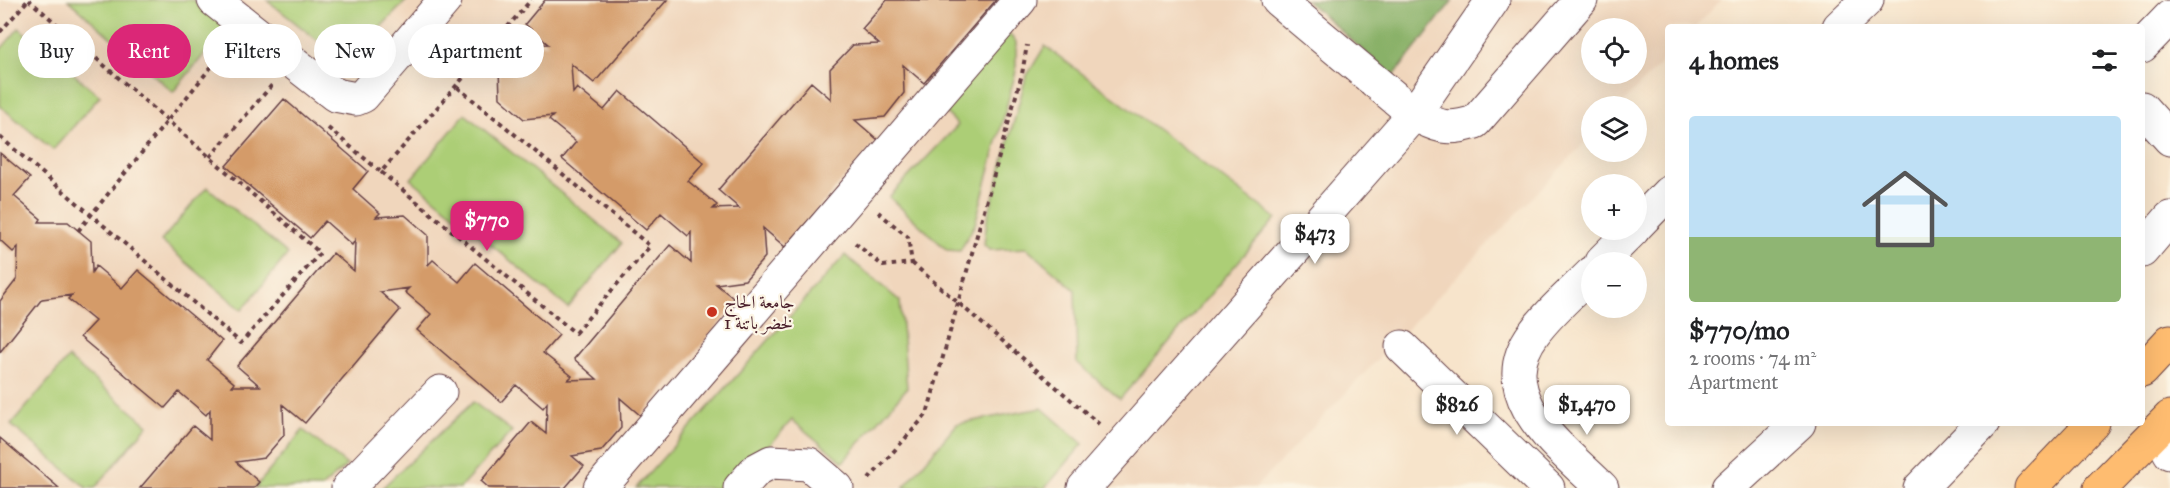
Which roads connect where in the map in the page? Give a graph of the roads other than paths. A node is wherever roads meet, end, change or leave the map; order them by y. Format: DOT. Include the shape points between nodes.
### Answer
graph roads {
  1 [pos="214,0"];
  2 [pos="445,0"];
  3 [pos="1020,0"];
  4 [pos="1278,0"];
  5 [pos="1492,0"];
  6 [pos="1581,0"];
  7 [pos="1867,0"];
  8 [pos="2170,16"];
  9 [pos="1842,24"];
  10 [pos="2145,43"];
  11 [pos="2145,111"];
  12 [pos="1414,114"];
  13 [pos="2170,139"];
  14 [pos="1665,196"];
  15 [pos="1647,215"];
  16 [pos="2170,218"];
  17 [pos="1623,240"];
  18 [pos="2145,247"];
  19 [pos="1611,252"];
  20 [pos="1581,284"];
  21 [pos="2170,341"];
  22 [pos="1402,347"];
  23 [pos="2145,368"];
  24 [pos="440,392"];
  25 [pos="1796,426"];
  26 [pos="1980,426"];
  27 [pos="2090,426"];
  28 [pos="2166,433"];
  29 [pos="348,488"];
  30 [pos="600,488"];
  31 [pos="740,488"];
  32 [pos="837,488"];
  33 [pos="1084,488"];
  34 [pos="1548,488"];
  35 [pos="1602,488"];
  36 [pos="1728,488"];
  37 [pos="1920,488"];
  38 [pos="2031,488"];
  39 [pos="2100,488"];
  1 -- 2 [label="street" via="335,95 356,99 363,96"];
  3 -- 30 [label="street"];
  4 -- 12 [label="street"];
  5 -- 12 [label="street"];
  6 -- 12 [label="street" via="1475,122 1456,128 1439,127"];
  7 -- 9 [label="street"];
  8 -- 10 [label="street"];
  11 -- 13 [label="street"];
  12 -- 33 [label="street"];
  14 -- 15 [label="street"];
  16 -- 18 [label="street"];
  17 -- 19 [label="street"];
  20 -- 35 [label="street" via="1533,334 1521,358 1517,384 1535,421"];
  21 -- 23 [label="main road"];
  22 -- 34 [label="street"];
  24 -- 29 [label="street"];
  25 -- 36 [label="street"];
  26 -- 37 [label="street"];
  27 -- 38 [label="main road"];
  28 -- 39 [label="main road"];
  31 -- 32 [label="street" via="756,470 771,462 809,464"];
}
